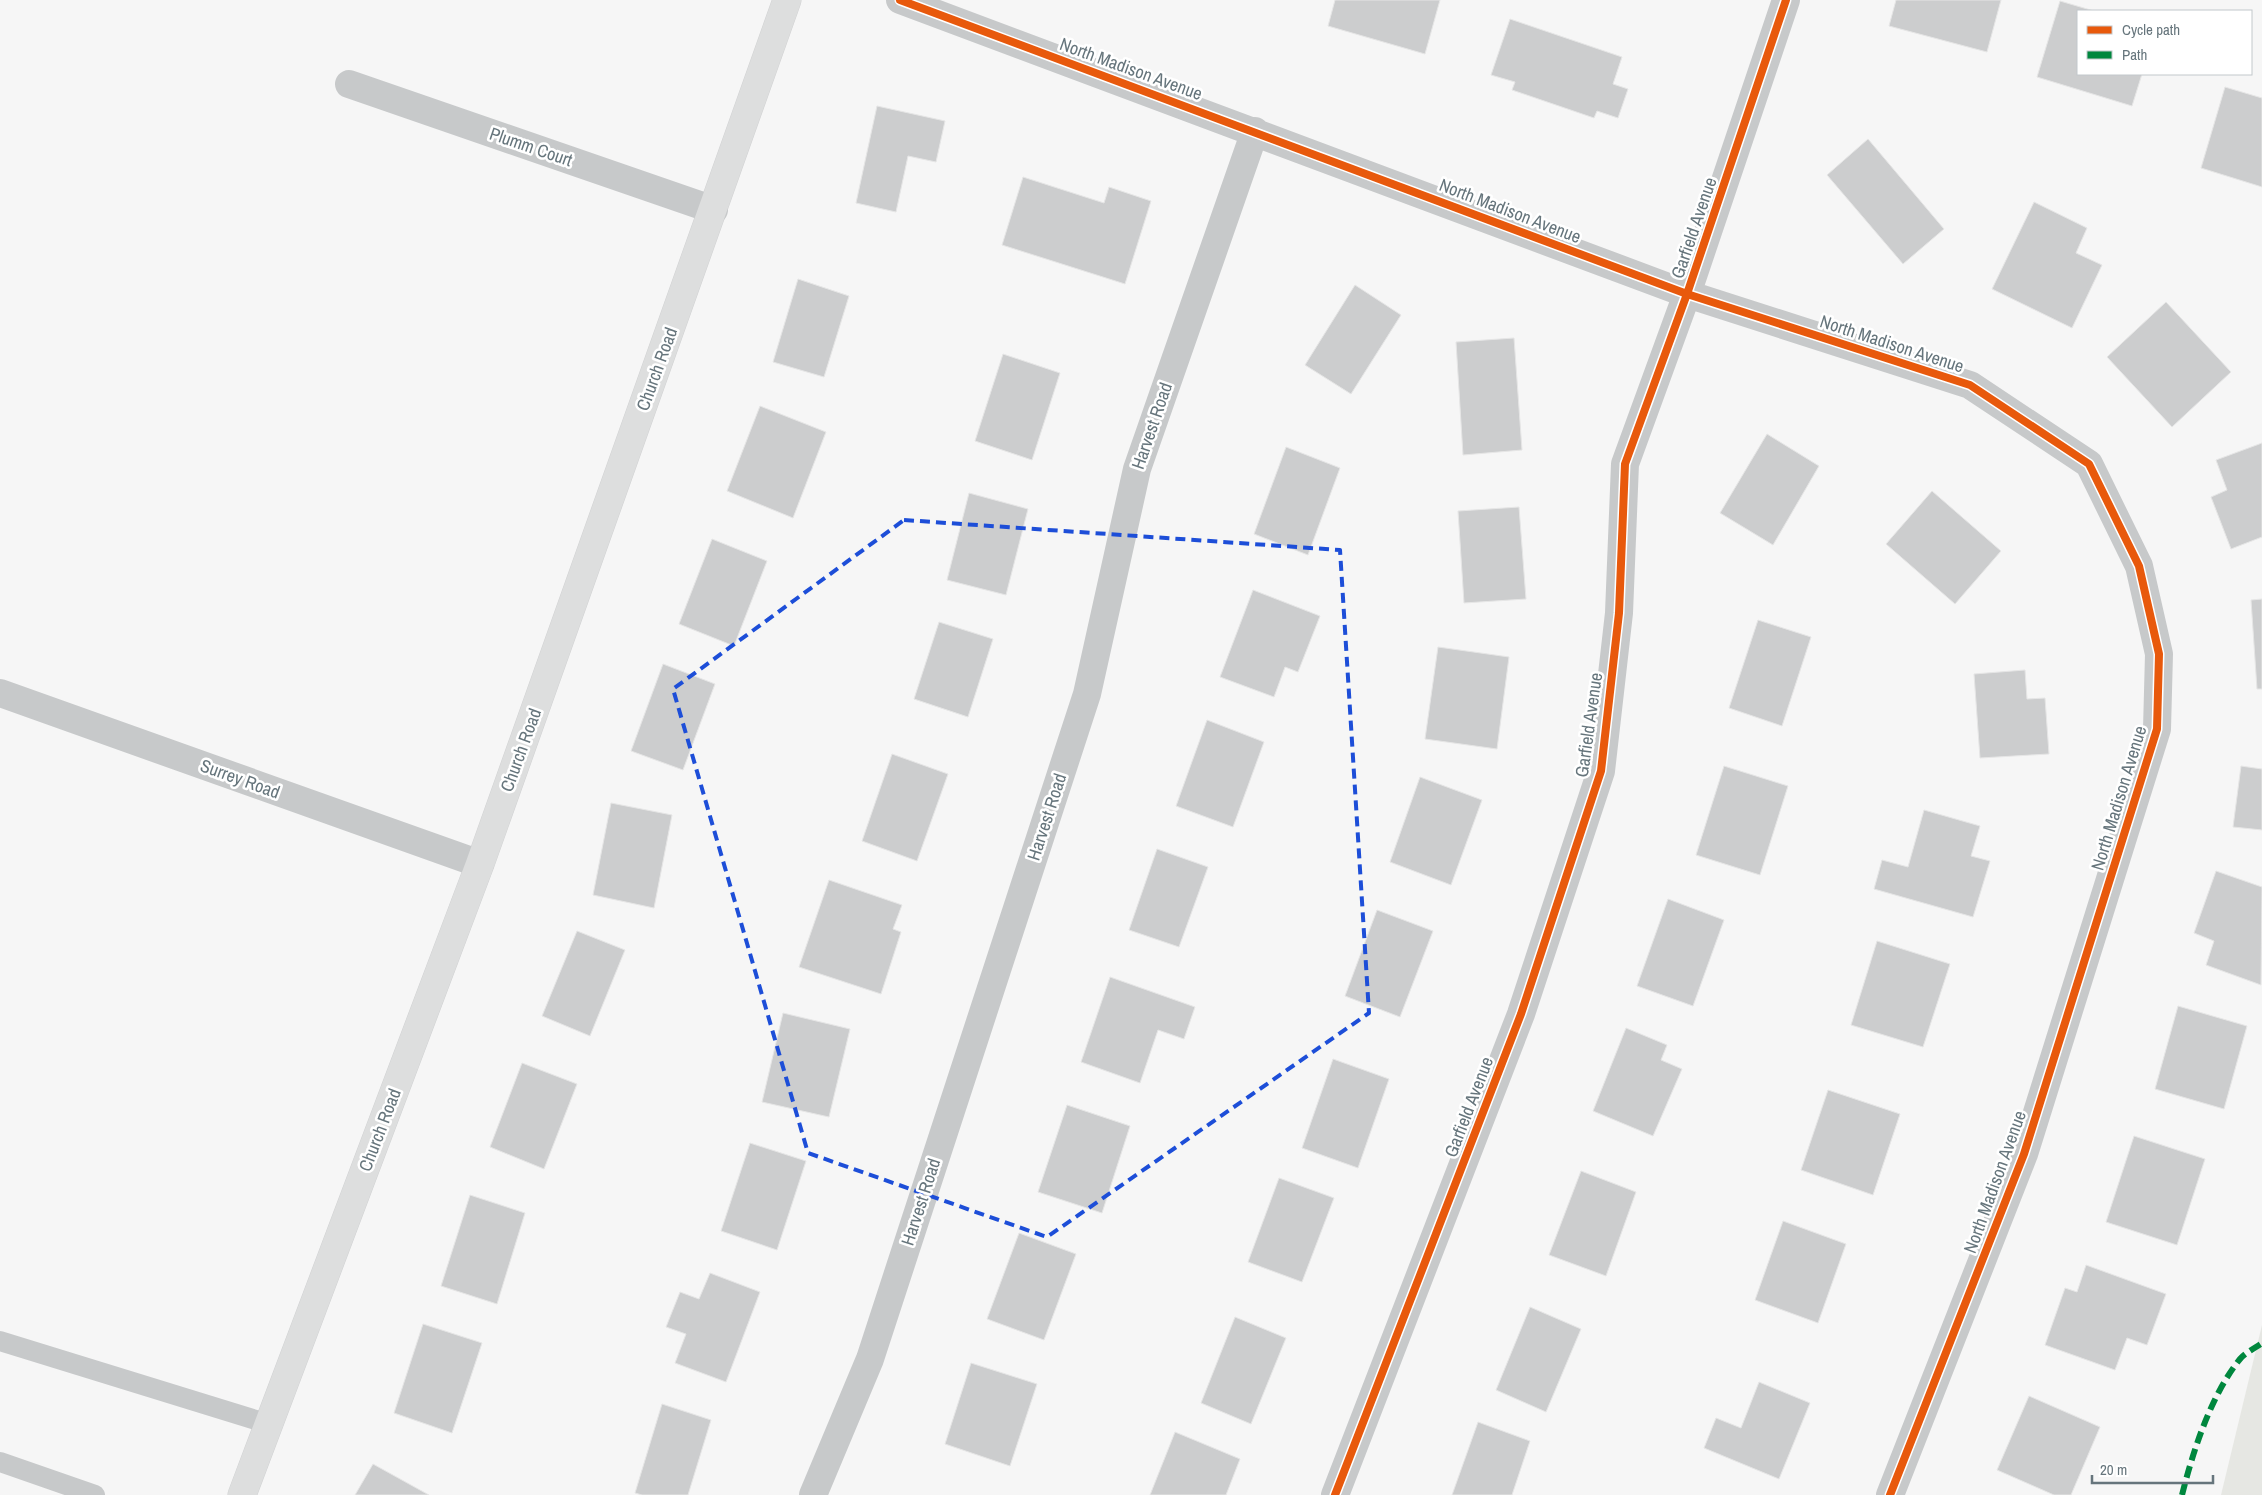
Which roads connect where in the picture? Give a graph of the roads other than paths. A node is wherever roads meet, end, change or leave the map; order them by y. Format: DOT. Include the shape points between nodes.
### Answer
graph roads {
  1 [pos="787,0"];
  2 [pos="900,0"];
  3 [pos="1786,0"];
  4 [pos="349,84"];
  5 [pos="1255,131"];
  6 [pos="714,210"];
  7 [pos="1687,294"];
  8 [pos="0,693"];
  9 [pos="480,864"];
  10 [pos="0,1341"];
  11 [pos="268,1424"];
  12 [pos="0,1462"];
  13 [pos="95,1495"];
  14 [pos="242,1495"];
  15 [pos="814,1495"];
  16 [pos="1335,1495"];
  17 [pos="1890,1495"];
  1 -- 6 [label="main road, Church Road"];
  2 -- 5 [label="street, North Madison Avenue"];
  3 -- 7 [label="street, Garfield Avenue"];
  4 -- 6 [label="street, Plumm Court"];
  5 -- 7 [label="street, North Madison Avenue"];
  5 -- 15 [label="street, Harvest Road" via="1136,469 1087,694 870,1359"];
  6 -- 9 [label="main road, Church Road"];
  7 -- 16 [label="street, Garfield Avenue" via="1625,464 1620,613 1601,771 1522,1014"];
  7 -- 17 [label="street, North Madison Avenue" via="1970,385 2089,464 2139,566 2159,654 2157,729 2024,1154"];
  8 -- 9 [label="street, Surrey Road"];
  9 -- 11 [label="main road, Church Road"];
  10 -- 11 [label="lane"];
  11 -- 14 [label="main road, Church Road"];
  12 -- 13 [label="lane"];
}
